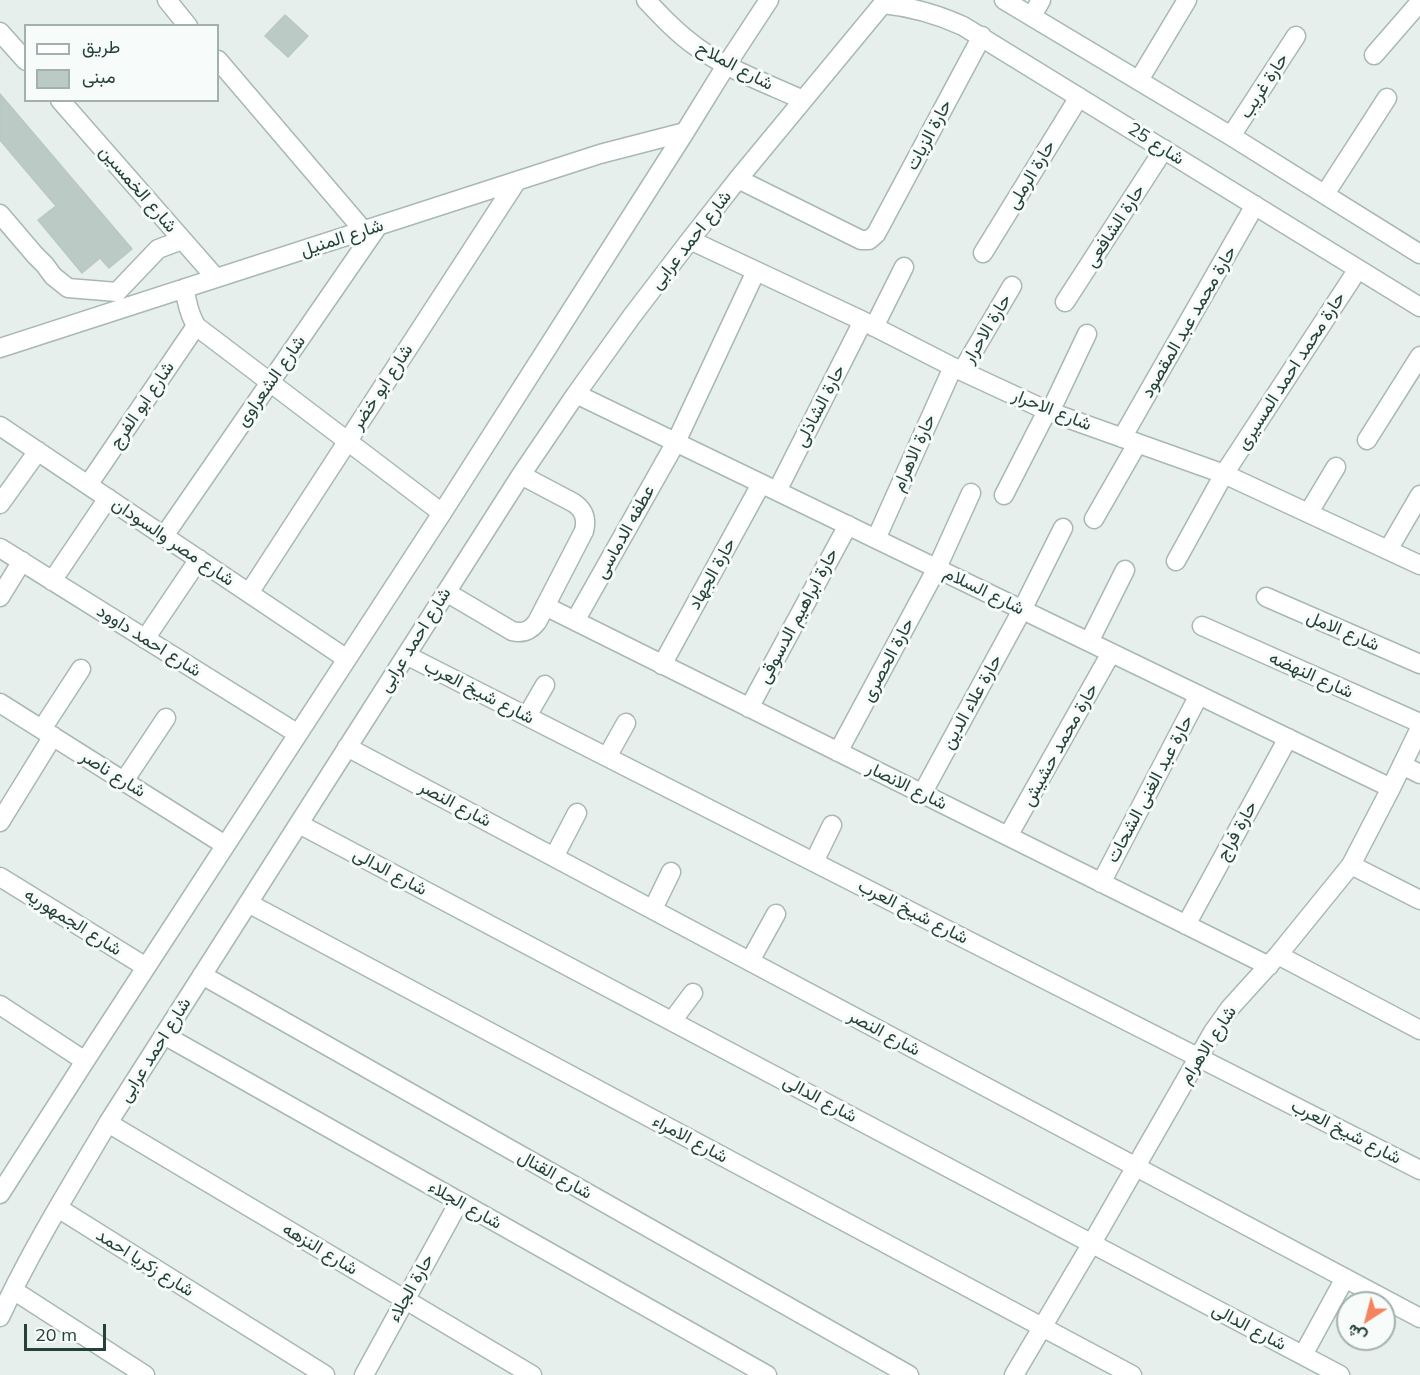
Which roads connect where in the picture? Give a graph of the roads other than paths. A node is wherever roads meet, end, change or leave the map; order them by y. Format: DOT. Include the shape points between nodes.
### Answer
graph roads {
  1 [pos="166,0"];
  2 [pos="646,0"];
  3 [pos="770,0"];
  4 [pos="1005,0"];
  5 [pos="1041,0"];
  6 [pos="1186,0"];
  7 [pos="885,2"];
  8 [pos="1420,2"];
  9 [pos="1032,16"];
  10 [pos="186,24"];
  11 [pos="0,32"];
  12 [pos="981,36"];
  13 [pos="1296,36"];
  14 [pos="1374,55"];
  15 [pos="24,59"];
  16 [pos="219,61"];
  17 [pos="727,64"];
  18 [pos="1139,80"];
  19 [pos="1079,97"];
  20 [pos="1387,98"];
  21 [pos="803,100"];
  22 [pos="62,102"];
  23 [pos="686,132"];
  24 [pos="1231,136"];
  25 [pos="1164,149"];
  26 [pos="738,179"];
  27 [pos="516,182"];
  28 [pos="1325,195"];
  29 [pos="1255,205"];
  30 [pos="0,214"];
  31 [pos="371,228"];
  32 [pos="182,240"];
  33 [pos="690,240"];
  34 [pos="983,253"];
  35 [pos="1420,254"];
  36 [pos="904,267"];
  37 [pos="1358,269"];
  38 [pos="756,271"];
  39 [pos="216,278"];
  40 [pos="1012,286"];
  41 [pos="184,288"];
  42 [pos="1065,302"];
  43 [pos="1420,307"];
  44 [pos="869,324"];
  45 [pos="196,326"];
  46 [pos="1088,334"];
  47 [pos="0,348"];
  48 [pos="1420,356"];
  49 [pos="957,369"];
  50 [pos="270,382"];
  51 [pos="576,394"];
  52 [pos="1048,411"];
  53 [pos="0,426"];
  54 [pos="1367,440"];
  55 [pos="347,441"];
  56 [pos="1130,441"];
  57 [pos="676,442"];
  58 [pos="38,451"];
  59 [pos="1335,467"];
  60 [pos="1224,474"];
  61 [pos="521,475"];
  62 [pos="88,485"];
  63 [pos="769,487"];
  64 [pos="971,493"];
  65 [pos="1004,495"];
  66 [pos="1420,495"];
  67 [pos="108,498"];
  68 [pos="0,504"];
  69 [pos="1309,512"];
  70 [pos="442,513"];
  71 [pos="1094,519"];
  72 [pos="848,525"];
  73 [pos="1063,528"];
  74 [pos="164,536"];
  75 [pos="876,539"];
  76 [pos="0,548"];
  77 [pos="1388,550"];
  78 [pos="199,560"];
  79 [pos="22,561"];
  80 [pos="1176,561"];
  81 [pos="1420,565"];
  82 [pos="937,568"];
  83 [pos="1125,570"];
  84 [pos="52,581"];
  85 [pos="446,592"];
  86 [pos="249,593"];
  87 [pos="0,597"];
  88 [pos="1266,597"];
  89 [pos="544,606"];
  90 [pos="1022,610"];
  91 [pos="575,621"];
  92 [pos="1202,626"];
  93 [pos="145,639"];
  94 [pos="1089,642"];
  95 [pos="1111,653"];
  96 [pos="406,655"];
  97 [pos="347,659"];
  98 [pos="1420,664"];
  99 [pos="662,665"];
  100 [pos="81,669"];
  101 [pos="545,685"];
  102 [pos="1199,695"];
  103 [pos="0,703"];
  104 [pos="749,708"];
  105 [pos="527,716"];
  106 [pos="166,718"];
  107 [pos="626,723"];
  108 [pos="1420,723"];
  109 [pos="1420,728"];
  110 [pos="47,733"];
  111 [pos="298,734"];
  112 [pos="1288,738"];
  113 [pos="347,747"];
  114 [pos="838,752"];
  115 [pos="607,757"];
  116 [pos="1402,765"];
  117 [pos="1420,774"];
  118 [pos="124,781"];
  119 [pos="1391,788"];
  120 [pos="922,794"];
  121 [pos="577,813"];
  122 [pos="0,822"];
  123 [pos="298,824"];
  124 [pos="832,825"];
  125 [pos="1008,837"];
  126 [pos="225,845"];
  127 [pos="554,857"];
  128 [pos="814,862"];
  129 [pos="1351,865"];
  130 [pos="671,872"];
  131 [pos="0,877"];
  132 [pos="1101,883"];
  133 [pos="1420,900"];
  134 [pos="248,903"];
  135 [pos="653,909"];
  136 [pos="777,914"];
  137 [pos="1186,925"];
  138 [pos="1274,961"];
  139 [pos="750,962"];
  140 [pos="146,967"];
  141 [pos="202,975"];
  142 [pos="693,993"];
  143 [pos="0,1005"];
  144 [pos="672,1021"];
  145 [pos="1420,1030"];
  146 [pos="164,1035"];
  147 [pos="1198,1057"];
  148 [pos="85,1061"];
  149 [pos="108,1124"];
  150 [pos="1135,1167"];
  151 [pos="1420,1170"];
  152 [pos="0,1194"];
  153 [pos="459,1202"];
  154 [pos="57,1208"];
  155 [pos="1092,1243"];
  156 [pos="1345,1278"];
  157 [pos="13,1290"];
  158 [pos="405,1300"];
  159 [pos="0,1317"];
  160 [pos="1420,1318"];
  161 [pos="1042,1327"];
  162 [pos="1303,1355"];
  163 [pos="145,1375"];
  164 [pos="325,1375"];
  165 [pos="364,1375"];
  166 [pos="532,1375"];
  167 [pos="767,1375"];
  168 [pos="909,1375"];
  169 [pos="1014,1375"];
  170 [pos="1132,1375"];
  171 [pos="1340,1375"];
  1 -- 10 [label="street"];
  2 -- 17 [label="street, شارع الملاح" via="669,25"];
  3 -- 17 [label="street"];
  4 -- 9 [label="street"];
  5 -- 9 [label="street"];
  6 -- 18 [label="street"];
  7 -- 12 [label="street, شارع 25" via="944,17"];
  7 -- 21 [label="street, شارع احمد عرابى"];
  8 -- 14 [label="street"];
  9 -- 18 [label="street"];
  11 -- 15 [label="street"];
  12 -- 19 [label="street, شارع 25"];
  12 -- 26 [label="street, حارة الزيات" via="876,234 869,240 861,240"];
  13 -- 24 [label="street, حارة غريب"];
  16 -- 31 [label="street"];
  17 -- 21 [label="street, شارع الملاح"];
  17 -- 23 [label="street"];
  18 -- 24 [label="street"];
  19 -- 25 [label="street, شارع 25"];
  19 -- 34 [label="street, حارة الرملى"];
  20 -- 28 [label="street"];
  21 -- 26 [label="street, شارع احمد عرابى"];
  22 -- 32 [label="street, شارع الخمسين"];
  23 -- 27 [label="street, شارع المنيل" via="600,154"];
  23 -- 70 [label="street"];
  24 -- 28 [label="street"];
  25 -- 29 [label="street, شارع 25"];
  25 -- 42 [label="street, حارة الشافعى"];
  26 -- 33 [label="street, شارع احمد عرابى"];
  27 -- 31 [label="street, شارع المنيل"];
  27 -- 55 [label="street, شارع ابو خضر"];
  28 -- 35 [label="street"];
  29 -- 37 [label="street, شارع 25"];
  29 -- 56 [label="street, حارة محمد عبد المقصود"];
  30 -- 32 [label="street" via="68,288 117,292 158,249"];
  31 -- 39 [label="street, شارع المنيل"];
  31 -- 50 [label="street, شارع الشعراوى"];
  32 -- 39 [label="street, شارع الخمسين"];
  33 -- 38 [label="street, شارع الاحرار"];
  33 -- 51 [label="street, شارع احمد عرابى"];
  36 -- 44 [label="street, حارة الشاذلى"];
  37 -- 43 [label="street, شارع 25"];
  37 -- 60 [label="street, حارة محمد احمد المسيرى"];
  38 -- 44 [label="street, شارع الاحرار"];
  38 -- 57 [label="street, عطفه الدماسى"];
  39 -- 41 [label="street, شارع المنيل"];
  40 -- 49 [label="street, حارة الاحرار"];
  41 -- 45 [label="street"];
  41 -- 47 [label="street, شارع المنيل"];
  44 -- 49 [label="street, شارع الاحرار"];
  44 -- 63 [label="street, حارة الشاذلى"];
  45 -- 50 [label="street"];
  45 -- 62 [label="street, شارع ابو الفرج"];
  46 -- 52 [label="street"];
  48 -- 54 [label="street"];
  49 -- 52 [label="street, شارع الاحرار"];
  49 -- 75 [label="street, حارة الاهرام"];
  50 -- 55 [label="street"];
  50 -- 74 [label="street, شارع الشعراوى"];
  51 -- 57 [label="street, شارع السلام"];
  51 -- 61 [label="street, شارع احمد عرابى"];
  52 -- 56 [label="street, شارع الاحرار"];
  52 -- 65 [label="street"];
  53 -- 58 [label="street, شارع مصر والسودان"];
  55 -- 70 [label="street"];
  55 -- 86 [label="street, شارع ابو خضر"];
  56 -- 60 [label="street, شارع الاحرار"];
  56 -- 71 [label="street, حارة محمد عبد المقصود"];
  57 -- 63 [label="street, شارع السلام"];
  57 -- 91 [label="street, عطفه الدماسى"];
  58 -- 62 [label="street, شارع مصر والسودان"];
  58 -- 68 [label="street"];
  59 -- 69 [label="street"];
  60 -- 69 [label="street, شارع الاحرار"];
  60 -- 80 [label="street, حارة محمد احمد المسيرى"];
  61 -- 85 [label="street, شارع احمد عرابى"];
  61 -- 89 [label="street" via="574,503 585,518 585,531"];
  62 -- 67 [label="street, شارع مصر والسودان"];
  63 -- 72 [label="street, شارع السلام"];
  63 -- 99 [label="street, حارة الجهاد"];
  64 -- 82 [label="street, حارة الحصرى"];
  66 -- 77 [label="street"];
  67 -- 74 [label="street, شارع مصر والسودان"];
  67 -- 84 [label="street"];
  69 -- 77 [label="street, شارع الاحرار"];
  70 -- 97 [label="street"];
  72 -- 75 [label="street, شارع السلام"];
  72 -- 104 [label="street, حارة ابراهيم الدسوقى"];
  73 -- 90 [label="street, حارة علاء الدين"];
  74 -- 78 [label="street, شارع مصر والسودان"];
  75 -- 82 [label="street, شارع السلام"];
  76 -- 79 [label="street, شارع احمد داوود"];
  77 -- 81 [label="street, شارع الاحرار"];
  78 -- 86 [label="street, شارع مصر والسودان"];
  78 -- 93 [label="street"];
  79 -- 84 [label="street, شارع احمد داوود"];
  79 -- 87 [label="street"];
  82 -- 90 [label="street, شارع السلام"];
  82 -- 114 [label="street, حارة الحصرى"];
  83 -- 94 [label="street"];
  84 -- 93 [label="street, شارع احمد داوود"];
  85 -- 89 [label="street" via="518,633 533,627"];
  85 -- 96 [label="street, شارع احمد عرابى"];
  86 -- 97 [label="street, شارع مصر والسودان"];
  88 -- 98 [label="street, شارع الامل"];
  89 -- 91 [label="street, شارع الانصار"];
  90 -- 94 [label="street, شارع السلام"];
  90 -- 120 [label="street, حارة علاء الدين"];
  91 -- 99 [label="street, شارع الانصار"];
  92 -- 108 [label="street, شارع النهضه"];
  93 -- 111 [label="street, شارع احمد داوود"];
  94 -- 95 [label="street, شارع السلام"];
  95 -- 102 [label="street, شارع السلام"];
  95 -- 125 [label="street, حارة محمد حشيش"];
  96 -- 105 [label="street, شارع شيخ العرب"];
  96 -- 113 [label="street, شارع احمد عرابى"];
  97 -- 111 [label="street"];
  99 -- 104 [label="street, شارع الانصار"];
  100 -- 110 [label="street"];
  101 -- 105 [label="street"];
  102 -- 112 [label="street, شارع السلام"];
  102 -- 132 [label="street, حارة عبد الغنى الشحات"];
  103 -- 110 [label="street, شارع ناصر"];
  104 -- 114 [label="street, شارع الانصار"];
  105 -- 115 [label="street, شارع شيخ العرب"];
  106 -- 118 [label="street"];
  107 -- 115 [label="street"];
  109 -- 116 [label="street, شارع الاهرام"];
  110 -- 118 [label="street, شارع ناصر"];
  110 -- 122 [label="street"];
  111 -- 126 [label="street"];
  112 -- 119 [label="street, شارع السلام"];
  112 -- 137 [label="street, حارة فراج"];
  113 -- 123 [label="street, شارع احمد عرابى"];
  113 -- 127 [label="street, شارع النصر"];
  114 -- 120 [label="street, شارع الانصار"];
  115 -- 128 [label="street, شارع شيخ العرب"];
  116 -- 117 [label="street"];
  116 -- 119 [label="street, شارع الاهرام"];
  118 -- 126 [label="street, شارع ناصر"];
  119 -- 129 [label="street, شارع الاهرام"];
  120 -- 125 [label="street, شارع الانصار"];
  121 -- 127 [label="street"];
  123 -- 134 [label="street, شارع احمد عرابى"];
  123 -- 144 [label="street, شارع الدالى"];
  124 -- 128 [label="street"];
  125 -- 132 [label="street, شارع الانصار"];
  126 -- 140 [label="street"];
  127 -- 135 [label="street, شارع النصر"];
  128 -- 147 [label="street, شارع شيخ العرب"];
  129 -- 133 [label="street"];
  129 -- 138 [label="street, شارع الاهرام"];
  130 -- 135 [label="street"];
  131 -- 140 [label="street, شارع الجمهوريه"];
  132 -- 137 [label="street, شارع الانصار"];
  134 -- 141 [label="street, شارع احمد عرابى"];
  134 -- 161 [label="street, شارع الامراء"];
  135 -- 139 [label="street, شارع النصر"];
  136 -- 139 [label="street"];
  137 -- 138 [label="street, شارع الانصار"];
  138 -- 145 [label="street, شارع الانصار"];
  138 -- 147 [label="street, شارع الاهرام" via="1230,1008"];
  139 -- 150 [label="street, شارع النصر"];
  140 -- 148 [label="street"];
  141 -- 146 [label="street, شارع احمد عرابى"];
  141 -- 168 [label="street, شارع القنال"];
  142 -- 144 [label="street"];
  143 -- 148 [label="street"];
  144 -- 155 [label="street, شارع الدالى"];
  146 -- 149 [label="street, شارع احمد عرابى"];
  146 -- 153 [label="street, شارع الجلاء"];
  147 -- 150 [label="street, شارع الاهرام"];
  147 -- 151 [label="street, شارع شيخ العرب"];
  148 -- 152 [label="street"];
  149 -- 154 [label="street, شارع احمد عرابى"];
  149 -- 158 [label="street, شارع النزهه"];
  150 -- 155 [label="street, شارع الاهرام"];
  150 -- 156 [label="street, شارع النصر"];
  153 -- 158 [label="street, حارة الجلاء"];
  153 -- 167 [label="street, شارع الجلاء"];
  154 -- 157 [label="street, شارع احمد عرابى"];
  154 -- 164 [label="street, شارع زكريا احمد"];
  155 -- 161 [label="street, شارع الاهرام"];
  155 -- 162 [label="street, شارع الدالى"];
  156 -- 160 [label="street, شارع النصر"];
  156 -- 162 [label="street"];
  157 -- 159 [label="street, شارع احمد عرابى"];
  157 -- 163 [label="street"];
  158 -- 165 [label="street, حارة الجلاء"];
  158 -- 166 [label="street, شارع النزهه"];
  161 -- 169 [label="street, شارع الاهرام"];
  161 -- 170 [label="street, شارع الامراء"];
  162 -- 171 [label="street, شارع الدالى"];
}
